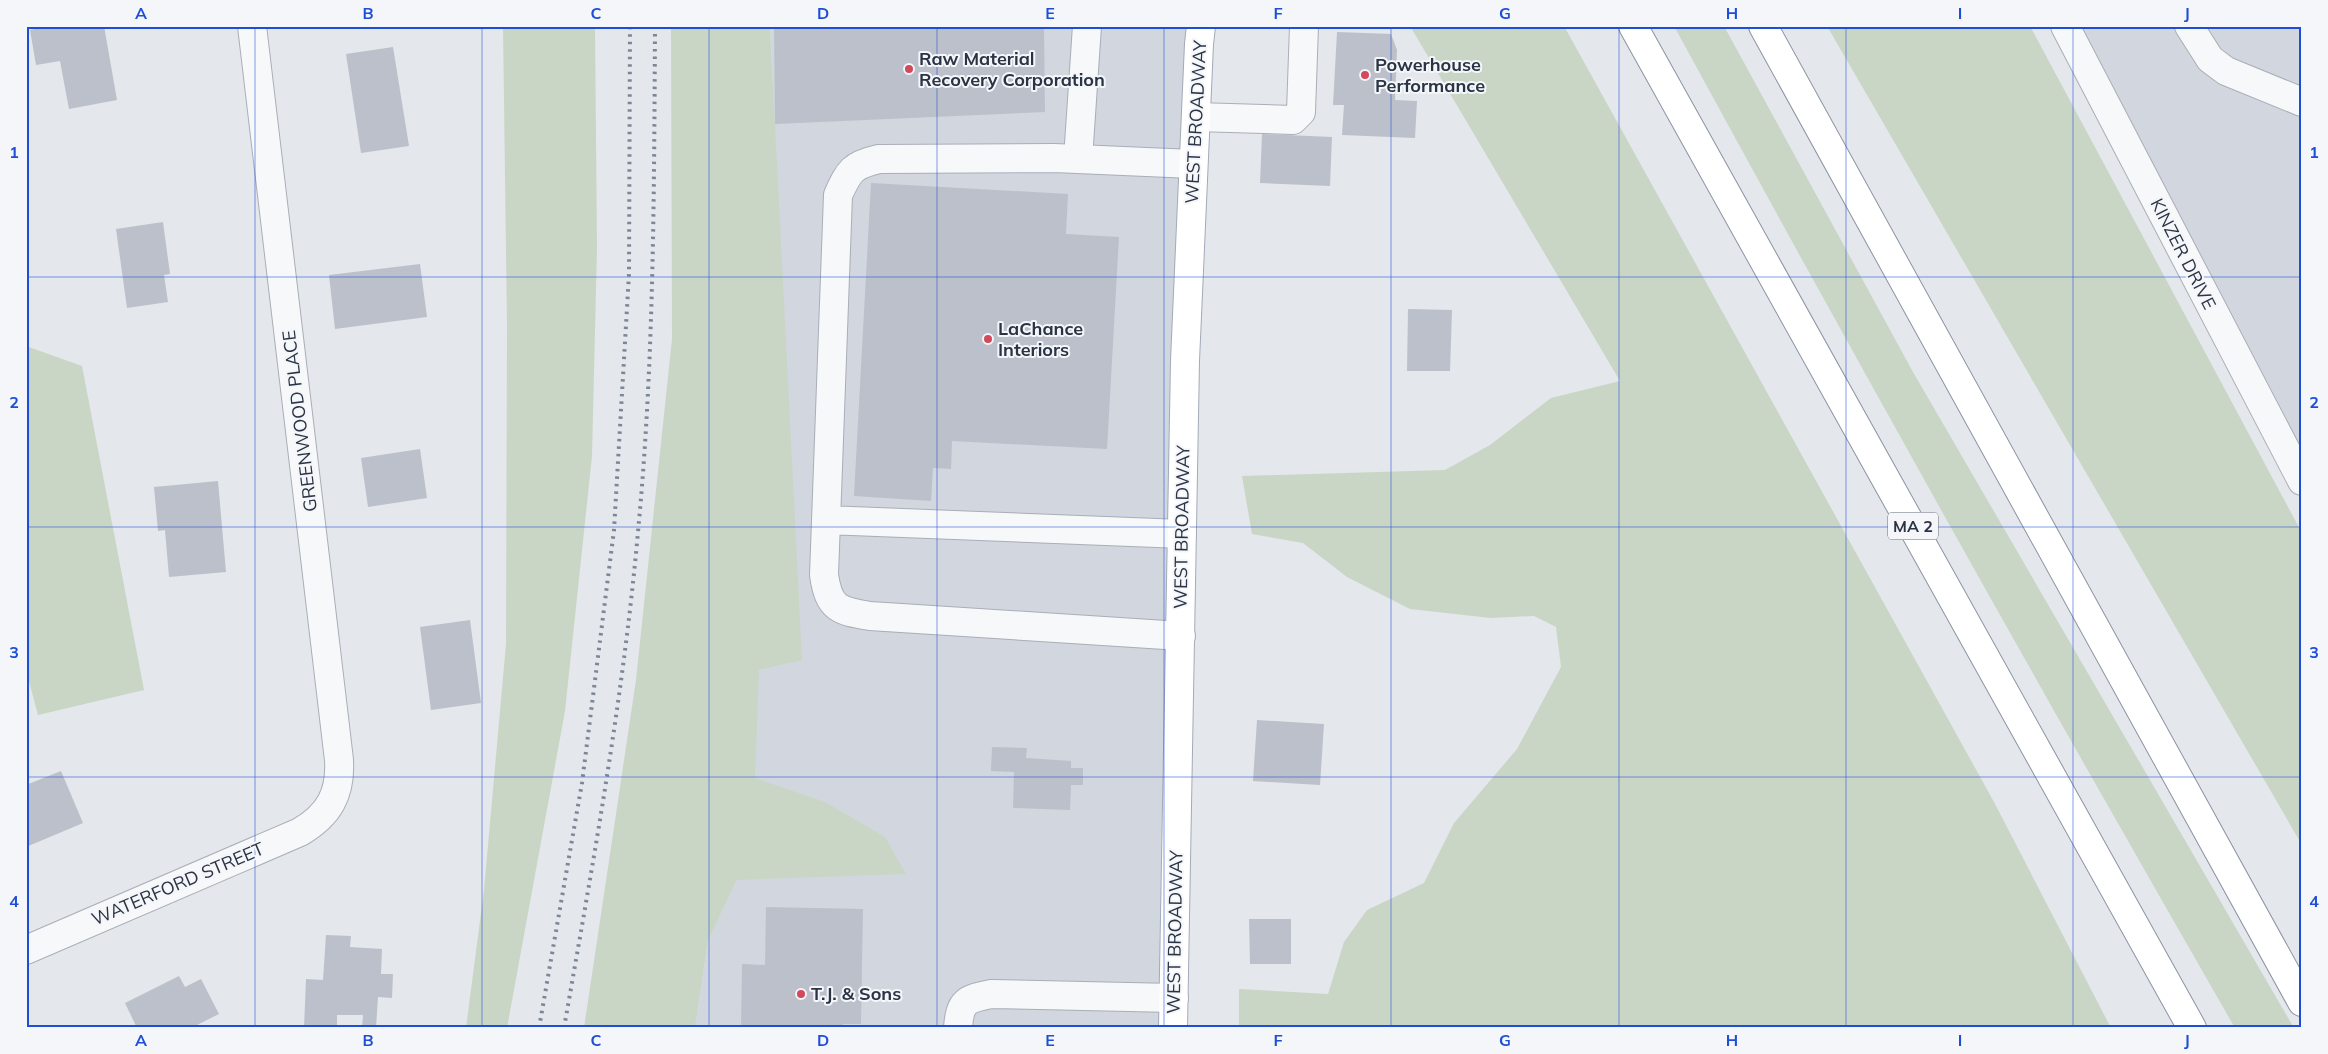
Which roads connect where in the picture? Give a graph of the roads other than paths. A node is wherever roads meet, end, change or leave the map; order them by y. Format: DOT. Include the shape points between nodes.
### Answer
graph roads {
  1 [pos="252,26"];
  2 [pos="1087,26"];
  3 [pos="1202,26"];
  4 [pos="1304,26"];
  5 [pos="1633,26"];
  6 [pos="1763,26"];
  7 [pos="2066,26"];
  8 [pos="2189,26"];
  9 [pos="2302,102"];
  10 [pos="1196,117"];
  11 [pos="1078,159"];
  12 [pos="1193,164"];
  13 [pos="2302,481"];
  14 [pos="826,520"];
  15 [pos="1182,534"];
  16 [pos="1180,636"];
  17 [pos="325,813"];
  18 [pos="26,950"];
  19 [pos="1174,998"];
  20 [pos="2302,1002"];
  21 [pos="958,1028"];
  22 [pos="1173,1028"];
  23 [pos="2192,1028"];
  1 -- 17 [label="street, GREENWOOD PLACE" via="340,760 337,794"];
  2 -- 11 [label="street"];
  3 -- 10 [label="main road, WEST BROADWAY"];
  4 -- 10 [label="street" via="1301,112 1297,118"];
  5 -- 23 [label="main road, MA 2"];
  6 -- 20 [label="main road"];
  7 -- 13 [label="street, KINZER DRIVE"];
  8 -- 9 [label="street" via="2210,59 2226,71"];
  10 -- 12 [label="main road, WEST BROADWAY"];
  11 -- 12 [label="street"];
  11 -- 14 [label="street" via="879,159 861,163 848,173 838,195"];
  12 -- 15 [label="main road, WEST BROADWAY"];
  14 -- 15 [label="street"];
  14 -- 16 [label="street" via="826,594 843,611 870,616"];
  15 -- 16 [label="main road, WEST BROADWAY"];
  16 -- 19 [label="main road, WEST BROADWAY"];
  17 -- 18 [label="street, WATERFORD STREET" via="300,832"];
  19 -- 21 [label="street" via="991,994 970,998 959,1011"];
  19 -- 22 [label="main road, WEST BROADWAY"];
}
